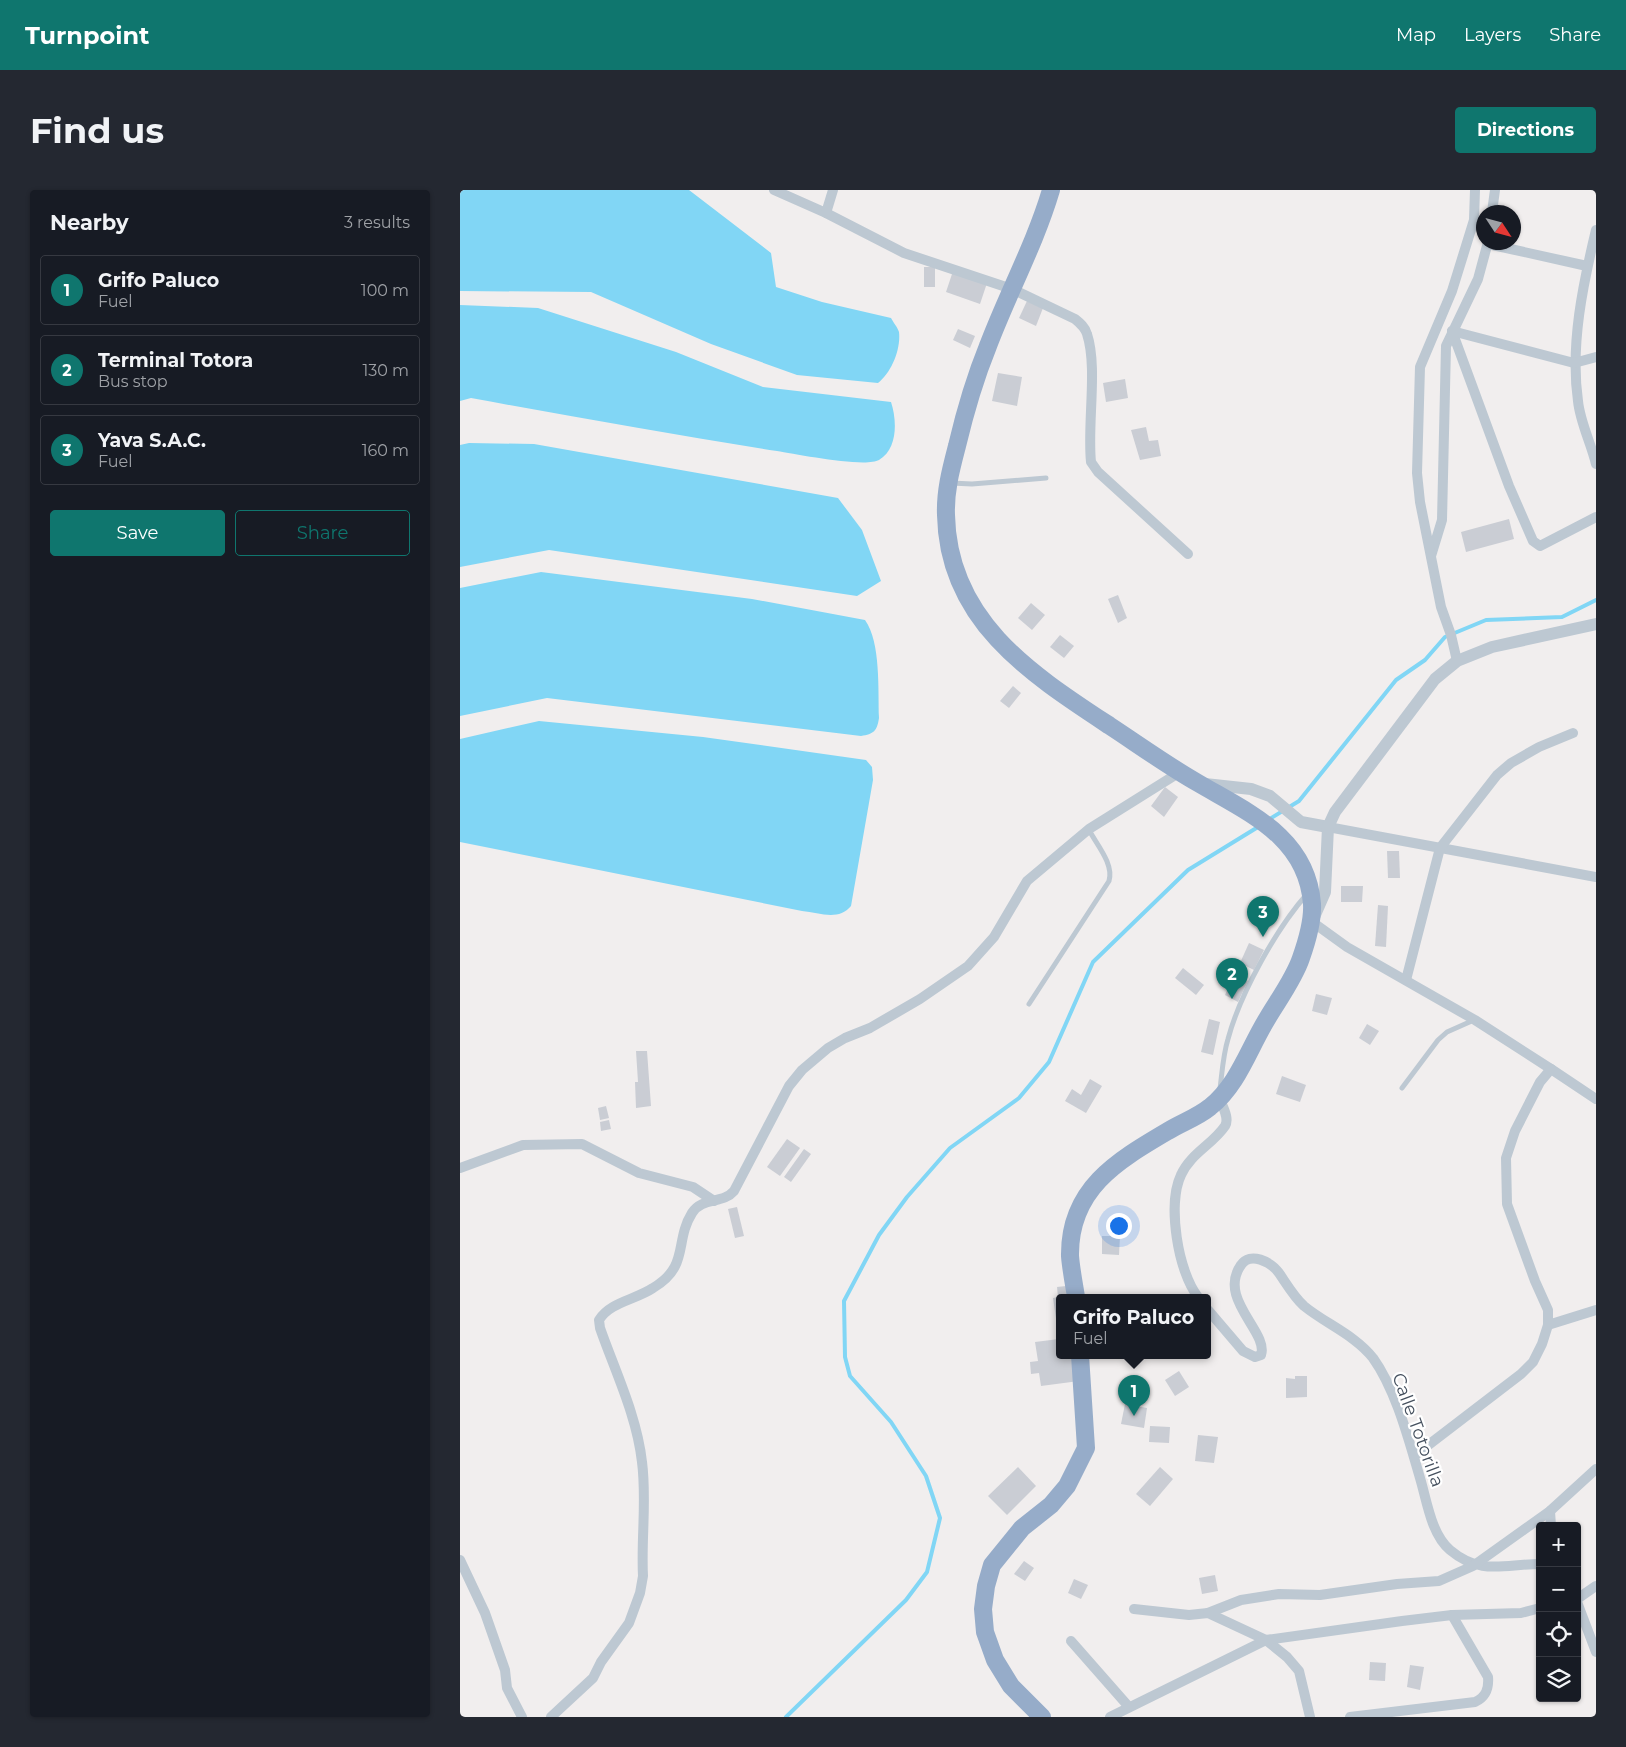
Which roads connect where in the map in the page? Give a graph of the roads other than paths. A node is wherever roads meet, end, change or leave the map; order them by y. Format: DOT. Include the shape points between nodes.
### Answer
graph roads {
  1 [pos="774,190"];
  2 [pos="832,190"];
  3 [pos="1050,190"];
  4 [pos="1475,190"];
  5 [pos="1495,190"];
  6 [pos="1493,205"];
  7 [pos="826,213"];
  8 [pos="1596,230"];
  9 [pos="1486,250"];
  10 [pos="1518,250"];
  11 [pos="1587,266"];
  12 [pos="1012,290"];
  13 [pos="1452,331"];
  14 [pos="1596,357"];
  15 [pos="1574,363"];
  16 [pos="1595,457"];
  17 [pos="1046,478"];
  18 [pos="948,483"];
  19 [pos="1596,517"];
  20 [pos="1188,554"];
  21 [pos="1431,558"];
  22 [pos="1596,624"];
  23 [pos="1457,661"];
  24 [pos="1573,732"];
  25 [pos="1180,772"];
  26 [pos="1197,782"];
  27 [pos="1328,827"];
  28 [pos="1089,829"];
  29 [pos="1440,848"];
  30 [pos="1596,877"];
  31 [pos="1310,890"];
  32 [pos="1312,921"];
  33 [pos="1406,980"];
  34 [pos="1029,1004"];
  35 [pos="1475,1020"];
  36 [pos="1551,1068"];
  37 [pos="1402,1088"];
  38 [pos="1219,1098"];
  39 [pos="1596,1099"];
  40 [pos="460,1168"];
  41 [pos="714,1201"];
  42 [pos="1076,1294"];
  43 [pos="1197,1294"];
  44 [pos="1596,1310"];
  45 [pos="1211,1314"];
  46 [pos="1548,1326"];
  47 [pos="1080,1359"];
  48 [pos="1414,1456"];
  49 [pos="1596,1469"];
  50 [pos="1550,1511"];
  51 [pos="1551,1522"];
  52 [pos="460,1560"];
  53 [pos="1536,1564"];
  54 [pos="1473,1566"];
  55 [pos="1596,1586"];
  56 [pos="1581,1597"];
  57 [pos="1134,1609"];
  58 [pos="1536,1609"];
  59 [pos="1581,1611"];
  60 [pos="1208,1613"];
  61 [pos="1452,1615"];
  62 [pos="1266,1640"];
  63 [pos="1071,1641"];
  64 [pos="1596,1652"];
  65 [pos="1129,1707"];
  66 [pos="522,1717"];
  67 [pos="551,1717"];
  68 [pos="1042,1717"];
  69 [pos="1110,1717"];
  70 [pos="1310,1717"];
  71 [pos="1350,1717"];
  1 -- 7 [label="street"];
  2 -- 7 [label="street"];
  3 -- 12 [label="highway"];
  4 -- 21 [label="street" via="1474,220 1469,238 1452,291 1420,367 1417,473"];
  5 -- 6 [label="street"];
  7 -- 12 [label="street" via="904,253"];
  8 -- 11 [label="street"];
  9 -- 13 [label="street" via="1478,279"];
  10 -- 11 [label="street"];
  11 -- 15 [label="street"];
  12 -- 18 [label="highway" via="988,346 962,424"];
  12 -- 20 [label="street" via="1075,319 1083,326 1090,364 1092,462 1098,472"];
  13 -- 15 [label="street"];
  13 -- 19 [label="street" via="1509,486 1533,541 1540,546"];
  13 -- 21 [label="street" via="1446,346 1442,520"];
  14 -- 15 [label="street"];
  15 -- 16 [label="street" via="1578,403"];
  17 -- 18 [label="lane"];
  18 -- 25 [label="highway" via="949,545 970,603 986,627 1028,668 1062,694"];
  21 -- 23 [label="street"];
  22 -- 23 [label="street" via="1492,647"];
  23 -- 27 [label="street" via="1435,679 1335,812"];
  24 -- 29 [label="street" via="1539,747 1497,775"];
  25 -- 26 [label="highway"];
  25 -- 28 [label="street"];
  26 -- 27 [label="street" via="1251,789 1270,796 1301,822"];
  26 -- 31 [label="highway" via="1233,802 1280,835 1301,859"];
  27 -- 29 [label="street"];
  27 -- 32 [label="street" via="1325,892"];
  28 -- 34 [label="lane" via="1112,873"];
  28 -- 41 [label="street" via="1027,881 994,936 968,966 920,999 828,1048 802,1070 789,1086 734,1191"];
  29 -- 30 [label="street"];
  29 -- 33 [label="street"];
  31 -- 32 [label="highway"];
  31 -- 38 [label="lane" via="1287,916 1274,938 1235,1018 1228,1039"];
  32 -- 33 [label="street" via="1347,947"];
  32 -- 38 [label="highway" via="1300,962 1261,1028 1242,1068"];
  33 -- 35 [label="street"];
  35 -- 36 [label="street"];
  35 -- 37 [label="lane" via="1447,1032 1438,1040"];
  36 -- 39 [label="street"];
  36 -- 46 [label="street" via="1540,1082 1515,1131 1506,1158 1507,1204 1548,1310"];
  38 -- 42 [label="highway" via="1210,1107 1133,1152 1100,1176 1082,1203 1072,1229 1070,1256"];
  38 -- 43 [label="street" via="1227,1116 1225,1126 1180,1175 1175,1199 1175,1228 1182,1261"];
  40 -- 41 [label="street" via="523,1144 582,1144 639,1173 693,1187"];
  41 -- 67 [label="street" via="701,1204 691,1214 675,1269 669,1276 653,1289 604,1311 598,1320 638,1437 642,1462 643,1576 629,1623 593,1678"];
  44 -- 46 [label="street"];
  45 -- 48 [label="street, Calle Totorilla" via="1243,1351 1255,1357 1261,1355 1262,1344 1237,1298 1235,1281 1241,1264 1252,1258 1276,1269 1303,1305 1350,1336 1373,1358 1390,1390"];
  46 -- 48 [label="street" via="1533,1362 1521,1374"];
  47 -- 68 [label="highway" via="1086,1448 1067,1486 1051,1505 1022,1528 992,1565 983,1609 985,1632 996,1660 1011,1686"];
  48 -- 54 [label="street, Calle Totorilla" via="1434,1525 1449,1549"];
  49 -- 50 [label="street"];
  50 -- 51 [label="street"];
  50 -- 54 [label="street"];
  52 -- 66 [label="street" via="505,1670 507,1688"];
  53 -- 54 [label="street"];
  54 -- 60 [label="street" via="1439,1581 1320,1595 1279,1594 1241,1600"];
  55 -- 56 [label="street"];
  57 -- 60 [label="street" via="1189,1615"];
  58 -- 61 [label="street" via="1521,1613"];
  59 -- 64 [label="street"];
  60 -- 62 [label="street"];
  61 -- 62 [label="street"];
  61 -- 71 [label="street" via="1488,1677 1489,1685 1482,1699"];
  62 -- 65 [label="street"];
  62 -- 70 [label="street" via="1299,1671"];
  63 -- 65 [label="street"];
  65 -- 69 [label="street"];
}
